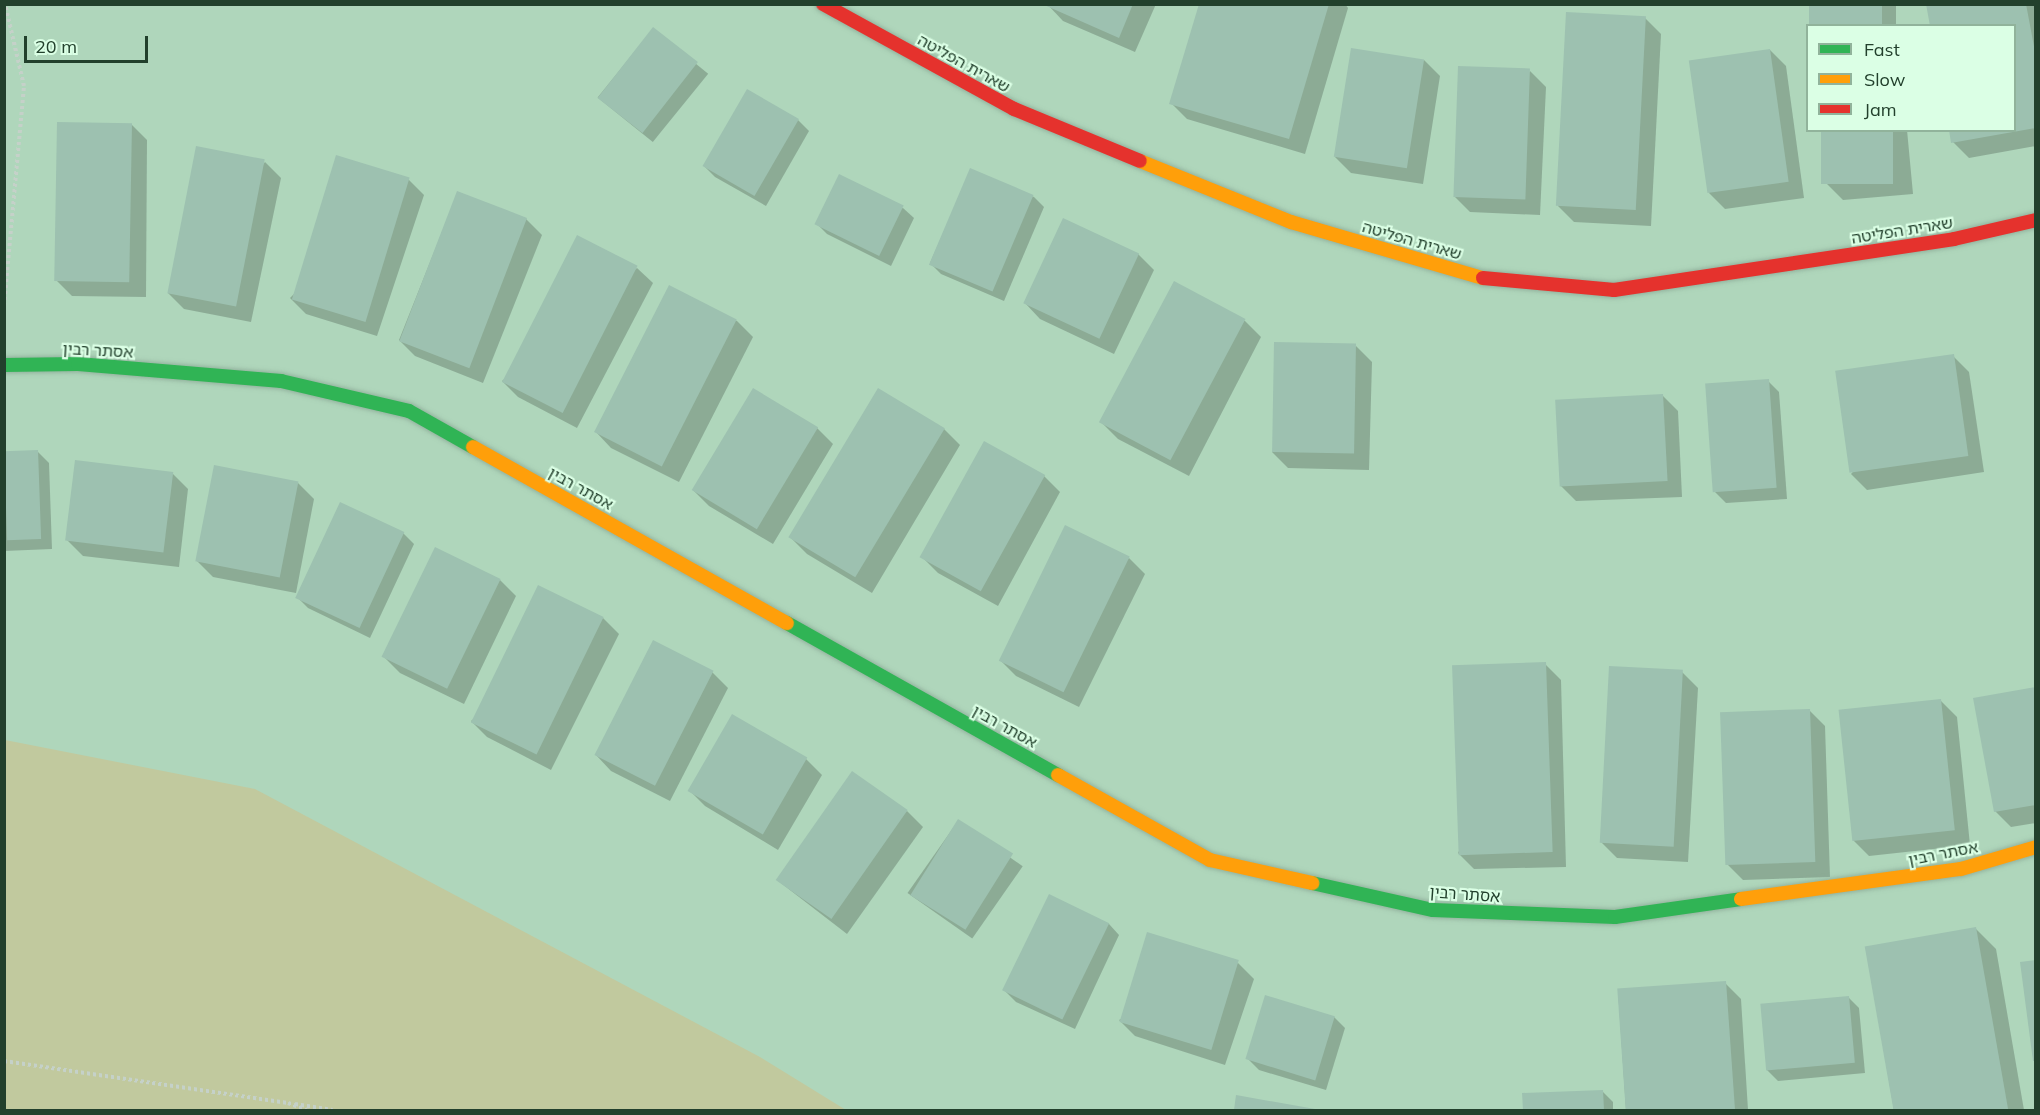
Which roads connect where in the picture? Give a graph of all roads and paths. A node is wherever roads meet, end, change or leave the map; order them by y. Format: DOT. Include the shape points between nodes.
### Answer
graph roads {
  1 [pos="5,4"];
  2 [pos="823,4"];
  3 [pos="2036,220"];
  4 [pos="4,306"];
  5 [pos="4,365"];
  6 [pos="2036,847"];
  7 [pos="4,1061"];
  8 [pos="288,1103"];
  9 [pos="307,1110"];
  10 [pos="333,1110"];
  1 -- 4 [label="path" via="24,86"];
  2 -- 3 [label="street, שארית הפליטה" via="1025,113 1291,222 1485,278 1614,290 1954,239"];
  5 -- 6 [label="street, אסתר רבין" via="78,364 280,381 409,411 1210,860 1433,910 1615,917 1960,869"];
  7 -- 8 [label="path"];
  8 -- 9 [label="path"];
  8 -- 10 [label="path"];
}
